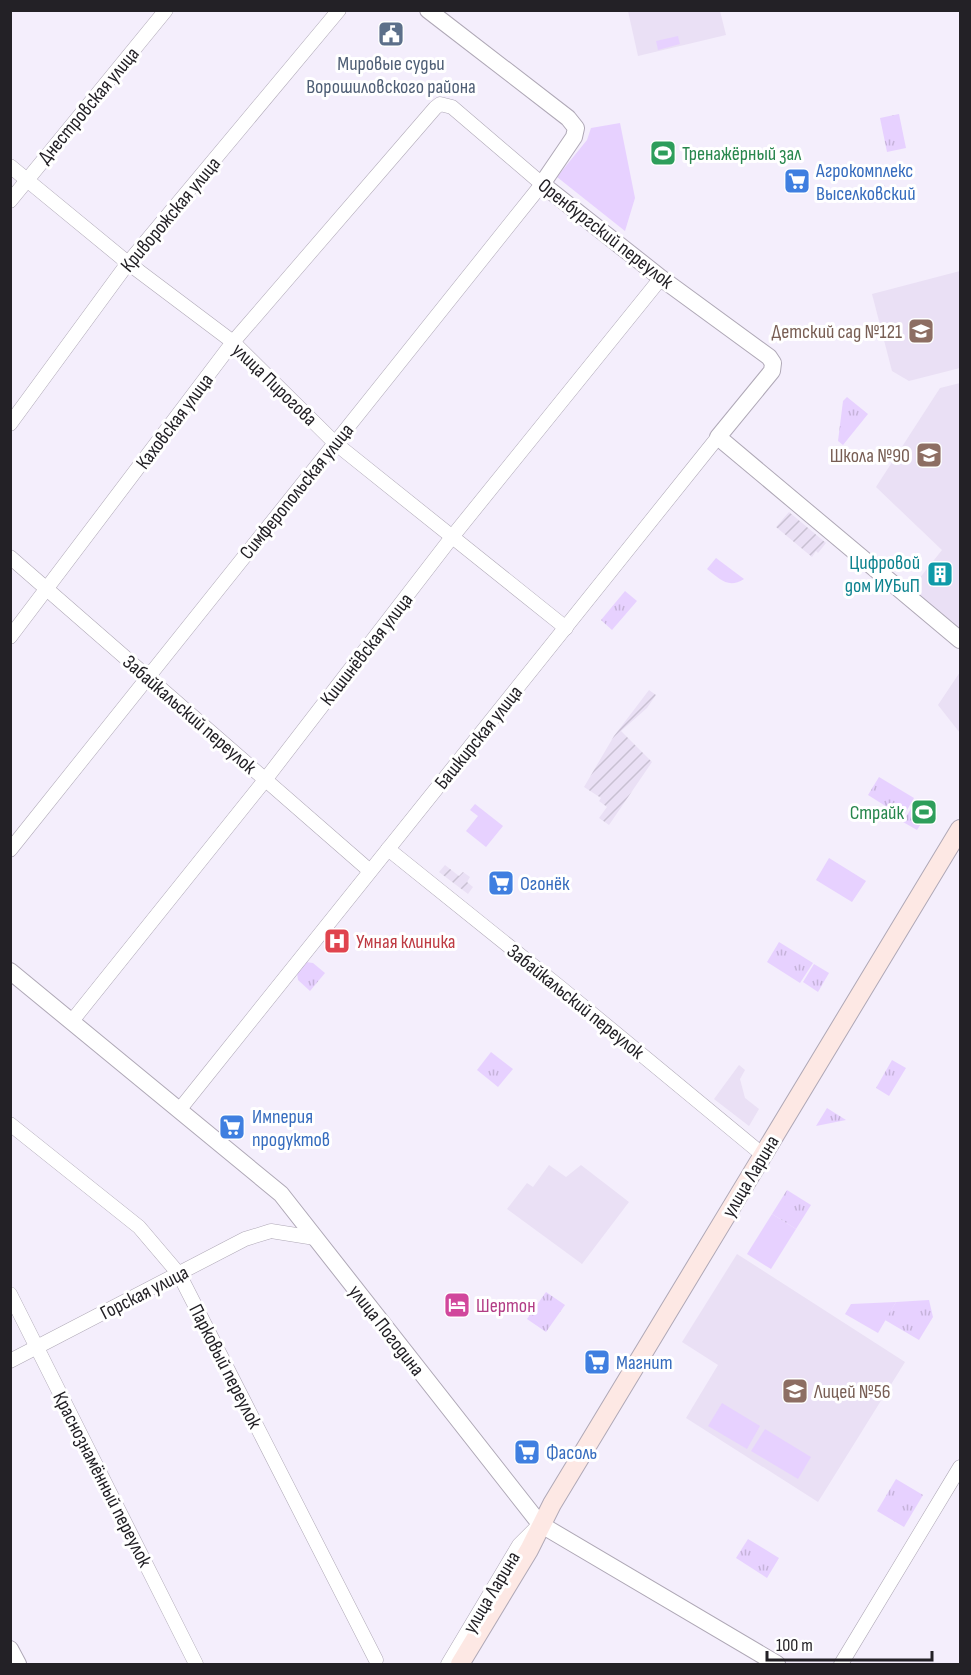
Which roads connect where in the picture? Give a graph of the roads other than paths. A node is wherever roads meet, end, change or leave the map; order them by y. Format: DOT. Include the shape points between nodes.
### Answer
graph roads {
  1 [pos="166,10"];
  2 [pos="339,10"];
  3 [pos="428,10"];
  4 [pos="440,104"];
  5 [pos="10,166"];
  6 [pos="27,179"];
  7 [pos="542,184"];
  8 [pos="10,201"];
  9 [pos="128,263"];
  10 [pos="661,278"];
  11 [pos="233,342"];
  12 [pos="773,363"];
  13 [pos="10,424"];
  14 [pos="718,437"];
  15 [pos="335,443"];
  16 [pos="452,537"];
  17 [pos="10,557"];
  18 [pos="48,589"];
  19 [pos="566,628"];
  20 [pos="10,637"];
  21 [pos="960,639"];
  22 [pos="148,677"];
  23 [pos="265,780"];
  24 [pos="960,829"];
  25 [pos="388,849"];
  26 [pos="10,850"];
  27 [pos="370,871"];
  28 [pos="10,971"];
  29 [pos="72,1021"];
  30 [pos="180,1109"];
  31 [pos="10,1124"];
  32 [pos="763,1155"];
  33 [pos="294,1211"];
  34 [pos="281,1233"];
  35 [pos="315,1238"];
  36 [pos="179,1274"];
  37 [pos="10,1294"];
  38 [pos="37,1347"];
  39 [pos="10,1361"];
  40 [pos="960,1467"];
  41 [pos="540,1524"];
  42 [pos="10,1648"];
  43 [pos="376,1660"];
  44 [pos="18,1665"];
  45 [pos="196,1665"];
  46 [pos="448,1665"];
  47 [pos="460,1665"];
  48 [pos="777,1665"];
  49 [pos="841,1665"];
  1 -- 6 [label="street, Днестровская улица"];
  2 -- 9 [label="street, Криворожская улица"];
  3 -- 7 [label="street, Симферопольская улица" via="576,128"];
  4 -- 7 [label="street, Оренбургский переулок" via="452,107"];
  4 -- 11 [label="street, Каховская улица"];
  5 -- 6 [label="street, улица Пирогова"];
  6 -- 8 [label="street, Днестровская улица"];
  6 -- 9 [label="street, улица Пирогова"];
  7 -- 10 [label="street, Оренбургский переулок"];
  7 -- 15 [label="street, Симферопольская улица"];
  9 -- 11 [label="street, улица Пирогова"];
  9 -- 13 [label="street, Криворожская улица"];
  10 -- 12 [label="street, Оренбургский переулок"];
  10 -- 16 [label="street, Кишинёвская улица"];
  11 -- 15 [label="street, улица Пирогова"];
  11 -- 18 [label="street, Каховская улица"];
  12 -- 14 [label="street, Башкирская улица" via="772,370"];
  14 -- 19 [label="street, Башкирская улица"];
  14 -- 21 [label="street"];
  15 -- 16 [label="street, улица Пирогова"];
  15 -- 22 [label="street, Симферопольская улица"];
  16 -- 19 [label="street, улица Пирогова"];
  16 -- 23 [label="street, Кишинёвская улица"];
  17 -- 18 [label="street, Забайкальский переулок"];
  18 -- 20 [label="street, Каховская улица"];
  18 -- 22 [label="street, Забайкальский переулок"];
  19 -- 25 [label="street, Башкирская улица"];
  22 -- 23 [label="street, Забайкальский переулок"];
  22 -- 26 [label="street, Симферопольская улица"];
  23 -- 27 [label="street, Забайкальский переулок"];
  23 -- 29 [label="street, Кишинёвская улица"];
  24 -- 32 [label="main road, улица Ларина"];
  25 -- 27 [label="street, Башкирская улица"];
  25 -- 32 [label="street, Забайкальский переулок"];
  27 -- 30 [label="street, Башкирская улица"];
  28 -- 29 [label="street, улица Погодина"];
  29 -- 30 [label="street, улица Погодина"];
  30 -- 33 [label="street, улица Погодина" via="282,1194"];
  31 -- 36 [label="street, Парковый переулок" via="138,1227"];
  32 -- 41 [label="main road, улица Ларина"];
  33 -- 34 [label="street" via="295,1221"];
  33 -- 35 [label="street, улица Погодина"];
  34 -- 35 [label="street, Горская улица"];
  34 -- 36 [label="street, Горская улица" via="271,1231 245,1239"];
  35 -- 41 [label="street, улица Погодина"];
  36 -- 38 [label="street, Горская улица"];
  36 -- 43 [label="street, Парковый переулок"];
  37 -- 38 [label="street, Краснознамённый переулок"];
  38 -- 39 [label="street, Горская улица"];
  38 -- 45 [label="street, Краснознамённый переулок"];
  40 -- 49 [label="street"];
  41 -- 46 [label="street, улица Ларина" via="519,1545"];
  41 -- 47 [label="main road, улица Ларина" via="529,1550"];
  41 -- 48 [label="street, улица Погодина"];
  42 -- 44 [label="street"];
}
